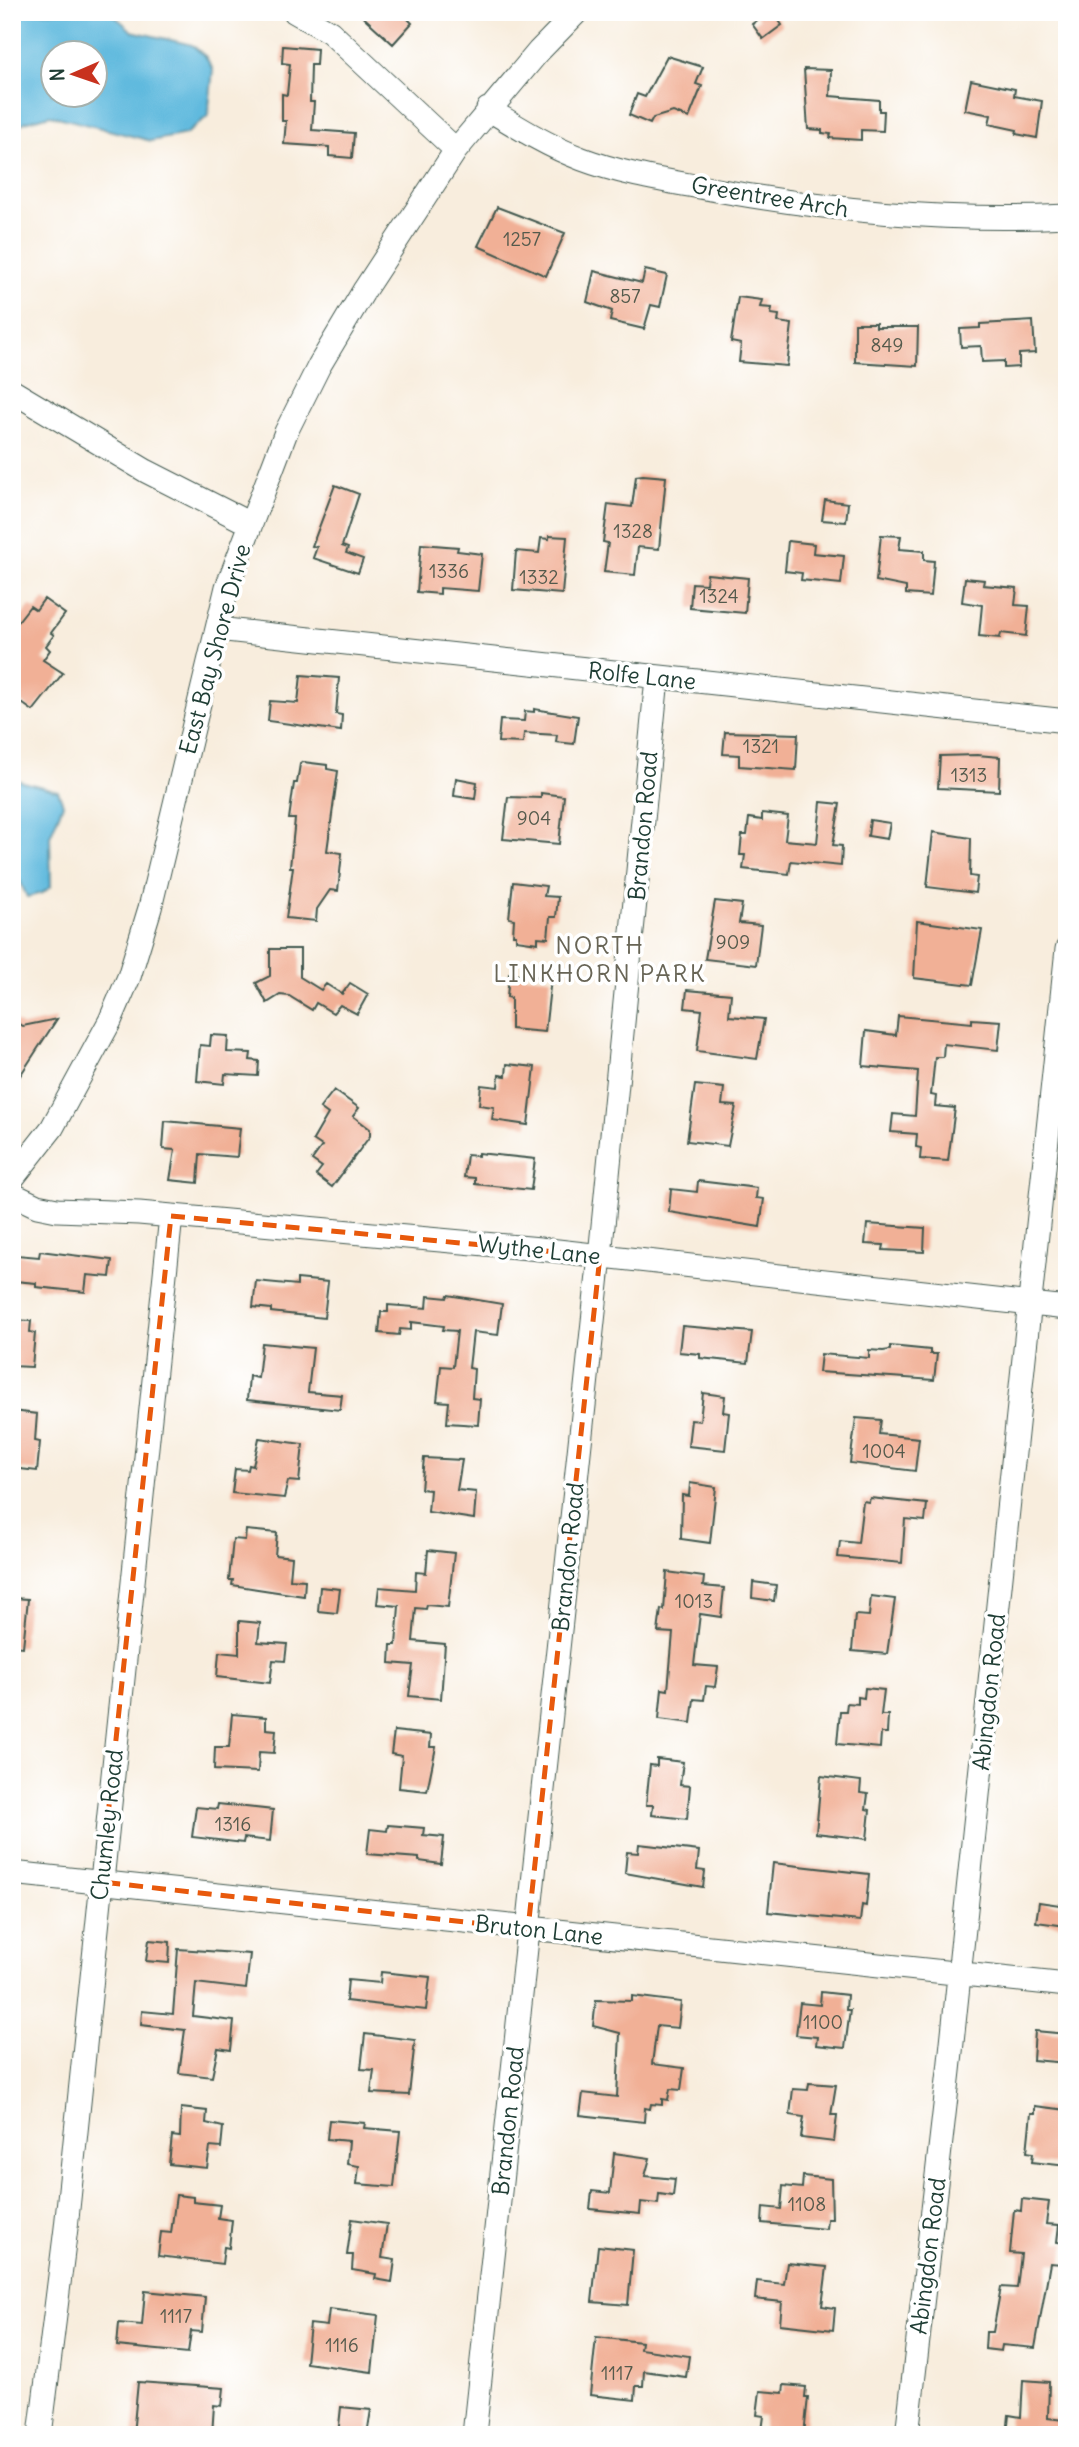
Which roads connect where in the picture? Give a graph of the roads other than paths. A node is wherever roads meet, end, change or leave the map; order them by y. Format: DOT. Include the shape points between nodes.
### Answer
graph roads {
  1 [pos="295,12"];
  2 [pos="578,12"];
  3 [pos="488,109"];
  4 [pos="456,150"];
  5 [pos="1067,216"];
  6 [pos="12,391"];
  7 [pos="250,524"];
  8 [pos="218,629"];
  9 [pos="657,678"];
  10 [pos="1067,721"];
  11 [pos="1067,949"];
  12 [pos="12,1179"];
  13 [pos="12,1194"];
  14 [pos="171,1216"];
  15 [pos="600,1256"];
  16 [pos="1030,1305"];
  17 [pos="1067,1308"];
  18 [pos="12,1873"];
  19 [pos="101,1882"];
  20 [pos="528,1929"];
  21 [pos="959,1974"];
  22 [pos="1067,1985"];
  23 [pos="40,2435"];
  24 [pos="474,2435"];
  25 [pos="907,2435"];
  1 -- 4 [label="street" via="330,32"];
  2 -- 3 [label="street, East Bay Shore Drive"];
  3 -- 4 [label="street, East Bay Shore Drive"];
  3 -- 5 [label="street, Greentree Arch" via="540,141 656,179 868,212 957,218"];
  4 -- 7 [label="street, East Bay Shore Drive" via="319,366 286,432"];
  6 -- 7 [label="street" via="146,471"];
  7 -- 8 [label="street, East Bay Shore Drive"];
  8 -- 9 [label="street, Rolfe Lane"];
  8 -- 12 [label="street, East Bay Shore Drive" via="129,977 52,1128"];
  9 -- 10 [label="street, Rolfe Lane"];
  9 -- 15 [label="street, Brandon Road"];
  11 -- 16 [label="street, Abingdon Road"];
  13 -- 14 [label="street, Wythe Lane" via="57,1210"];
  14 -- 15 [label="street, Wythe Lane"];
  14 -- 19 [label="street, Chumley Road"];
  15 -- 16 [label="street, Wythe Lane"];
  15 -- 20 [label="street, Brandon Road"];
  16 -- 17 [label="street, Wythe Lane"];
  16 -- 21 [label="street, Abingdon Road"];
  18 -- 19 [label="street, Bruton Lane"];
  19 -- 20 [label="street, Bruton Lane"];
  19 -- 23 [label="street, Chumley Road"];
  20 -- 21 [label="street, Bruton Lane"];
  20 -- 24 [label="street, Brandon Road"];
  21 -- 22 [label="street, Bruton Lane"];
  21 -- 25 [label="street, Abingdon Road"];
}
